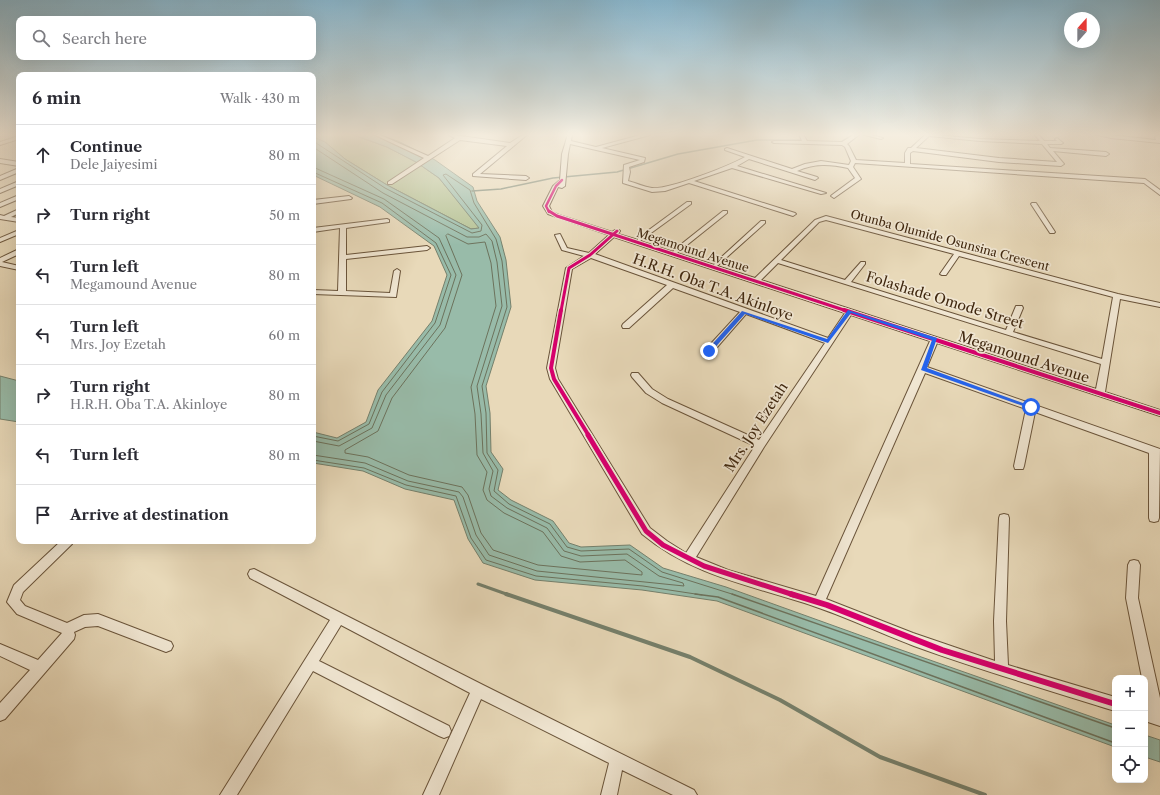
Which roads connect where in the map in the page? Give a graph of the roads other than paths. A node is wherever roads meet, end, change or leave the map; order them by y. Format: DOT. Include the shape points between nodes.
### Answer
graph roads {
  1 [pos="16,171"];
  2 [pos="408,171"];
  3 [pos="480,171"];
  4 [pos="563,171"];
  5 [pos="627,171"];
  6 [pos="718,171"];
  7 [pos="749,171"];
  8 [pos="792,171"];
  9 [pos="852,171"];
  10 [pos="1001,171"];
  11 [pos="1069,171"];
  12 [pos="1075,176"];
  13 [pos="0,178"];
  14 [pos="526,178"];
  15 [pos="815,178"];
  16 [pos="690,181"];
  17 [pos="390,183"];
  18 [pos="16,184"];
  19 [pos="0,191"];
  20 [pos="823,193"];
  21 [pos="1160,193"];
  22 [pos="834,196"];
  23 [pos="16,198"];
  24 [pos="350,198"];
  25 [pos="316,202"];
  26 [pos="689,203"];
  27 [pos="1034,204"];
  28 [pos="0,205"];
  29 [pos="16,212"];
  30 [pos="725,212"];
  31 [pos="793,214"];
  32 [pos="2,217"];
  33 [pos="16,219"];
  34 [pos="387,221"];
  35 [pos="764,222"];
  36 [pos="343,226"];
  37 [pos="316,230"];
  38 [pos="1052,232"];
  39 [pos="16,233"];
  40 [pos="615,233"];
  41 [pos="558,235"];
  42 [pos="640,239"];
  43 [pos="0,240"];
  44 [pos="427,248"];
  45 [pos="676,251"];
  46 [pos="16,253"];
  47 [pos="958,253"];
  48 [pos="590,255"];
  49 [pos="342,257"];
  50 [pos="0,261"];
  51 [pos="778,261"];
  52 [pos="863,263"];
  53 [pos="0,264"];
  54 [pos="717,264"];
  55 [pos="16,267"];
  56 [pos="397,271"];
  57 [pos="944,274"];
  58 [pos="758,280"];
  59 [pos="846,282"];
  60 [pos="671,286"];
  61 [pos="316,292"];
  62 [pos="342,293"];
  63 [pos="1117,296"];
  64 [pos="1160,305"];
  65 [pos="1019,308"];
  66 [pos="850,311"];
  67 [pos="744,312"];
  68 [pos="626,326"];
  69 [pos="1008,333"];
  70 [pos="935,339"];
  71 [pos="828,341"];
  72 [pos="709,351"];
  73 [pos="1105,363"];
  74 [pos="923,369"];
  75 [pos="635,375"];
  76 [pos="1100,394"];
  77 [pos="1031,407"];
  78 [pos="1160,413"];
  79 [pos="761,445"];
  80 [pos="1157,452"];
  81 [pos="1019,466"];
  82 [pos="1004,518"];
  83 [pos="1154,518"];
  84 [pos="65,544"];
  85 [pos="688,559"];
  86 [pos="1134,565"];
  87 [pos="254,574"];
  88 [pos="819,602"];
  89 [pos="338,619"];
  90 [pos="67,629"];
  91 [pos="166,646"];
  92 [pos="0,650"];
  93 [pos="310,662"];
  94 [pos="41,668"];
  95 [pos="1002,669"];
  96 [pos="478,690"];
  97 [pos="1112,703"];
  98 [pos="0,714"];
  99 [pos="1154,717"];
  100 [pos="444,731"];
  101 [pos="617,759"];
  102 [pos="228,795"];
  103 [pos="431,795"];
  104 [pos="609,795"];
  105 [pos="689,795"];
  1 -- 13 [label="street"];
  2 -- 17 [label="street"];
  3 -- 14 [label="street" via="475,175"];
  4 -- 40 [label="street, Megamound Avenue" via="561,181 546,206 550,213"];
  5 -- 16 [label="street" via="626,183 652,190 665,189"];
  6 -- 16 [label="street"];
  7 -- 20 [label="street"];
  8 -- 15 [label="street"];
  9 -- 22 [label="street" via="858,179"];
  10 -- 12 [label="street"];
  11 -- 12 [label="street"];
  12 -- 21 [label="street" via="1145,182"];
  16 -- 31 [label="street"];
  18 -- 19 [label="street"];
  23 -- 28 [label="street"];
  24 -- 25 [label="street"];
  26 -- 42 [label="street"];
  27 -- 38 [label="street"];
  29 -- 32 [label="street"];
  30 -- 45 [label="street"];
  32 -- 33 [label="street"];
  34 -- 36 [label="street"];
  35 -- 54 [label="street"];
  36 -- 37 [label="street"];
  36 -- 49 [label="street"];
  39 -- 43 [label="street"];
  40 -- 42 [label="street, Megamound Avenue"];
  40 -- 48 [label="street"];
  40 -- 58 [label="street, Megamound Avenue"];
  41 -- 48 [label="street, H.R.H. Oba T.A. Akinloye" via="564,249"];
  42 -- 45 [label="street, Megamound Avenue"];
  44 -- 49 [label="street"];
  45 -- 54 [label="street, Megamound Avenue"];
  46 -- 50 [label="street"];
  47 -- 51 [label="street, Otunba Olumide Osunsina Crescent" via="826,218 817,221"];
  47 -- 57 [label="street"];
  47 -- 63 [label="street, Otunba Olumide Osunsina Crescent"];
  48 -- 60 [label="street, H.R.H. Oba T.A. Akinloye"];
  48 -- 85 [label="street" via="569,268 567,274 551,368 554,379 646,531 668,549"];
  49 -- 62 [label="street"];
  51 -- 58 [label="street, Otunba Olumide Osunsina Crescent"];
  51 -- 59 [label="street, Folashade Omode Street"];
  52 -- 59 [label="street"];
  53 -- 55 [label="street"];
  54 -- 58 [label="street, Megamound Avenue"];
  56 -- 62 [label="street" via="393,295"];
  58 -- 66 [label="street, Megamound Avenue"];
  59 -- 69 [label="street, Folashade Omode Street"];
  60 -- 67 [label="street, H.R.H. Oba T.A. Akinloye"];
  60 -- 68 [label="street"];
  61 -- 62 [label="street"];
  63 -- 64 [label="street, Otunba Olumide Osunsina Crescent"];
  63 -- 73 [label="street"];
  65 -- 69 [label="street"];
  66 -- 70 [label="street, Megamound Avenue"];
  66 -- 71 [label="street, Mrs. Joy Ezetah"];
  67 -- 71 [label="street, H.R.H. Oba T.A. Akinloye"];
  67 -- 72 [label="street"];
  69 -- 73 [label="street, Folashade Omode Street"];
  70 -- 74 [label="street"];
  70 -- 76 [label="street, Megamound Avenue"];
  71 -- 79 [label="street, Mrs. Joy Ezetah"];
  73 -- 76 [label="street"];
  74 -- 77 [label="street"];
  74 -- 88 [label="street"];
  75 -- 79 [label="street" via="649,391 665,401"];
  76 -- 78 [label="street, Megamound Avenue"];
  77 -- 80 [label="street"];
  77 -- 81 [label="street"];
  79 -- 85 [label="street, Mrs. Joy Ezetah"];
  80 -- 83 [label="street"];
  82 -- 95 [label="street" via="1000,621"];
  84 -- 90 [label="street" via="18,589 13,602 21,610"];
  85 -- 88 [label="street" via="701,566"];
  86 -- 99 [label="street" via="1132,598"];
  87 -- 89 [label="street"];
  88 -- 95 [label="street" via="885,629"];
  89 -- 93 [label="street"];
  89 -- 96 [label="street"];
  90 -- 91 [label="street" via="84,621 98,620"];
  90 -- 94 [label="street" via="69,635"];
  92 -- 94 [label="street"];
  93 -- 100 [label="street"];
  93 -- 102 [label="street"];
  94 -- 98 [label="street"];
  95 -- 97 [label="street"];
  96 -- 101 [label="street"];
  96 -- 103 [label="street"];
  101 -- 104 [label="street"];
  101 -- 105 [label="street"];
}
